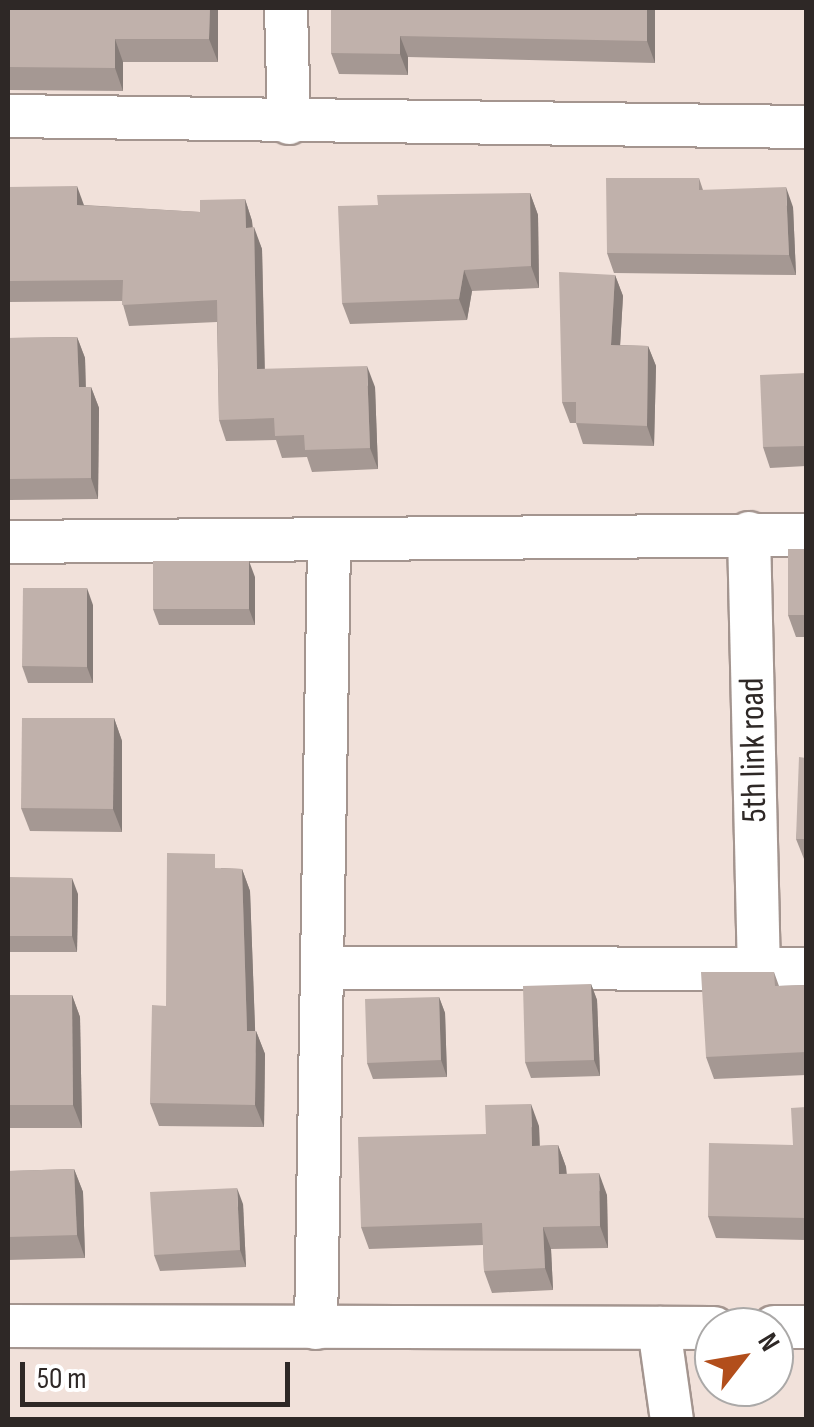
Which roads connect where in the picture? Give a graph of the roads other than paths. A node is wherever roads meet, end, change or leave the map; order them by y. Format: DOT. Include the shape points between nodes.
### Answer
graph roads {
  1 [pos="286,8"];
  2 [pos="8,116"];
  3 [pos="289,123"];
  4 [pos="806,127"];
  5 [pos="749,533"];
  6 [pos="806,535"];
  7 [pos="8,542"];
  8 [pos="329,545"];
  9 [pos="759,967"];
  10 [pos="324,968"];
  11 [pos="806,969"];
  12 [pos="8,1326"];
  13 [pos="316,1328"];
  14 [pos="659,1328"];
  15 [pos="694,1328"];
  16 [pos="672,1420"];
  1 -- 3 [label="street"];
  2 -- 3 [label="street"];
  3 -- 4 [label="street"];
  5 -- 6 [label="street"];
  5 -- 8 [label="street"];
  5 -- 9 [label="street, 5th link road"];
  7 -- 8 [label="street"];
  8 -- 10 [label="street"];
  9 -- 10 [label="street"];
  9 -- 11 [label="street"];
  10 -- 13 [label="street"];
  12 -- 13 [label="street"];
  13 -- 14 [label="street"];
  14 -- 15 [label="street"];
  14 -- 16 [label="street"];
}
